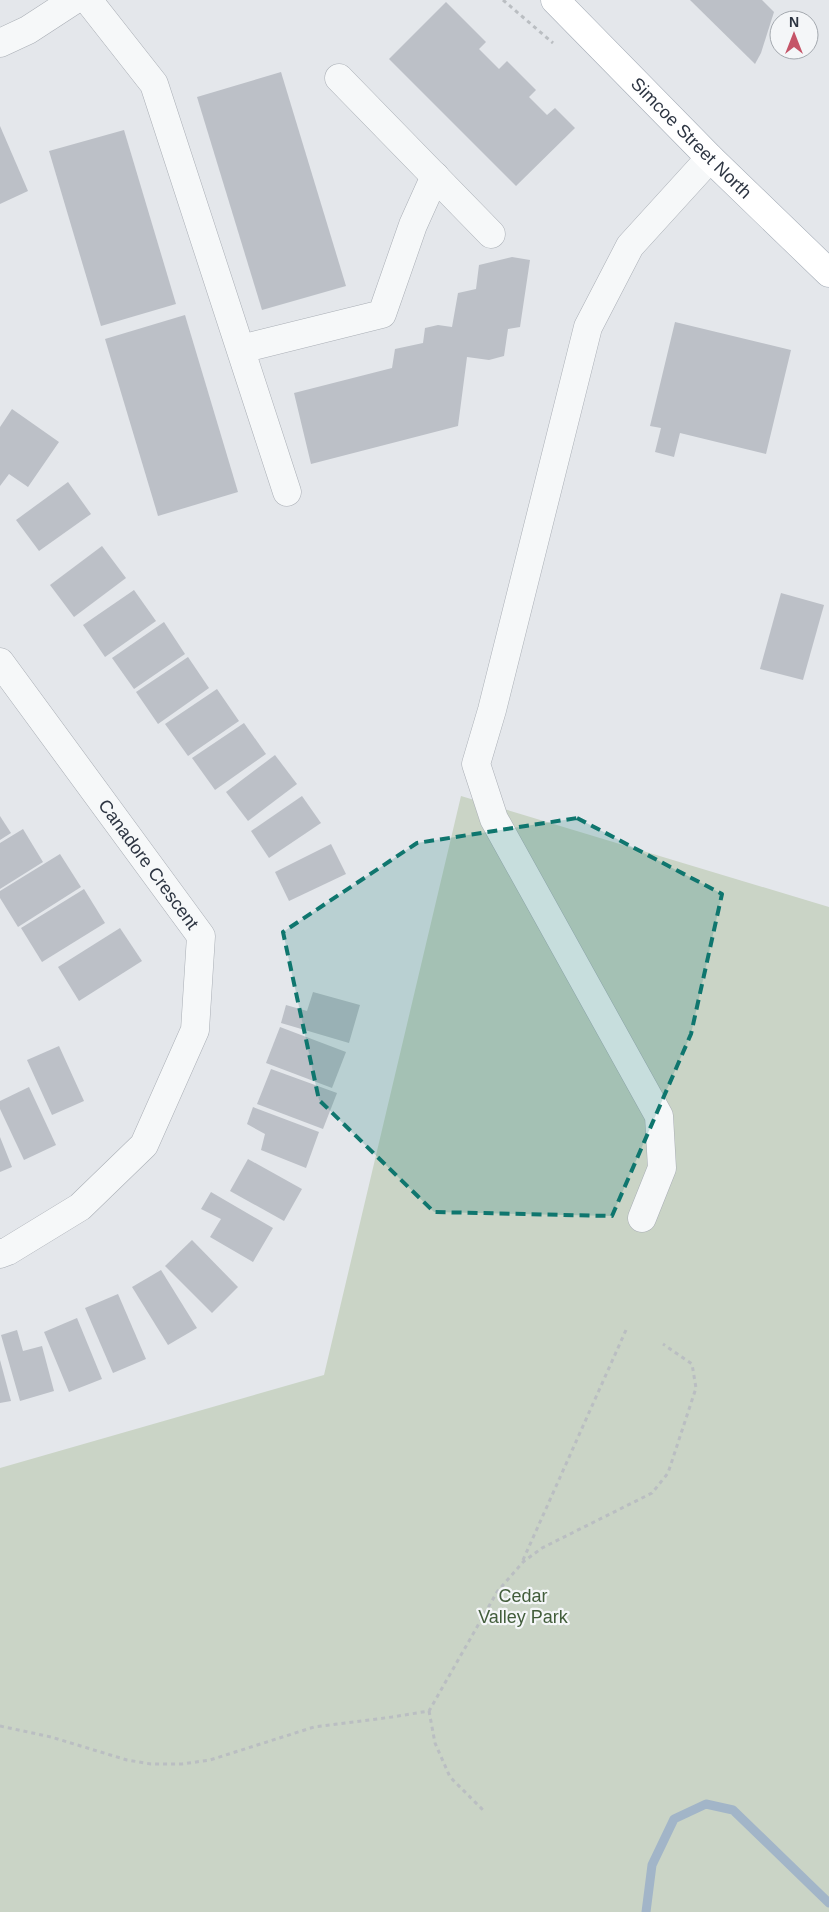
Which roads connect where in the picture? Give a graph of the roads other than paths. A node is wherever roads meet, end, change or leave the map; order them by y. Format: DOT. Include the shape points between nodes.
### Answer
graph roads {
  1 [pos="74,0"];
  2 [pos="88,0"];
  3 [pos="555,0"];
  4 [pos="0,43"];
  5 [pos="339,78"];
  6 [pos="710,158"];
  7 [pos="435,176"];
  8 [pos="491,234"];
  9 [pos="829,274"];
  10 [pos="241,350"];
  11 [pos="288,492"];
  12 [pos="0,662"];
  13 [pos="642,1218"];
  14 [pos="0,1254"];
  1 -- 4 [label="street" via="28,30"];
  2 -- 10 [label="street" via="154,84"];
  3 -- 6 [label="main road, Simcoe Street North"];
  5 -- 7 [label="street"];
  6 -- 9 [label="main road, Simcoe Street North"];
  6 -- 13 [label="street" via="630,246 588,327 476,764 494,819 659,1116 662,1168"];
  7 -- 8 [label="street"];
  7 -- 10 [label="street" via="413,225 382,314"];
  10 -- 11 [label="street"];
  12 -- 14 [label="street, Canadore Crescent" via="202,936 195,1030 144,1145 80,1208"];
}
